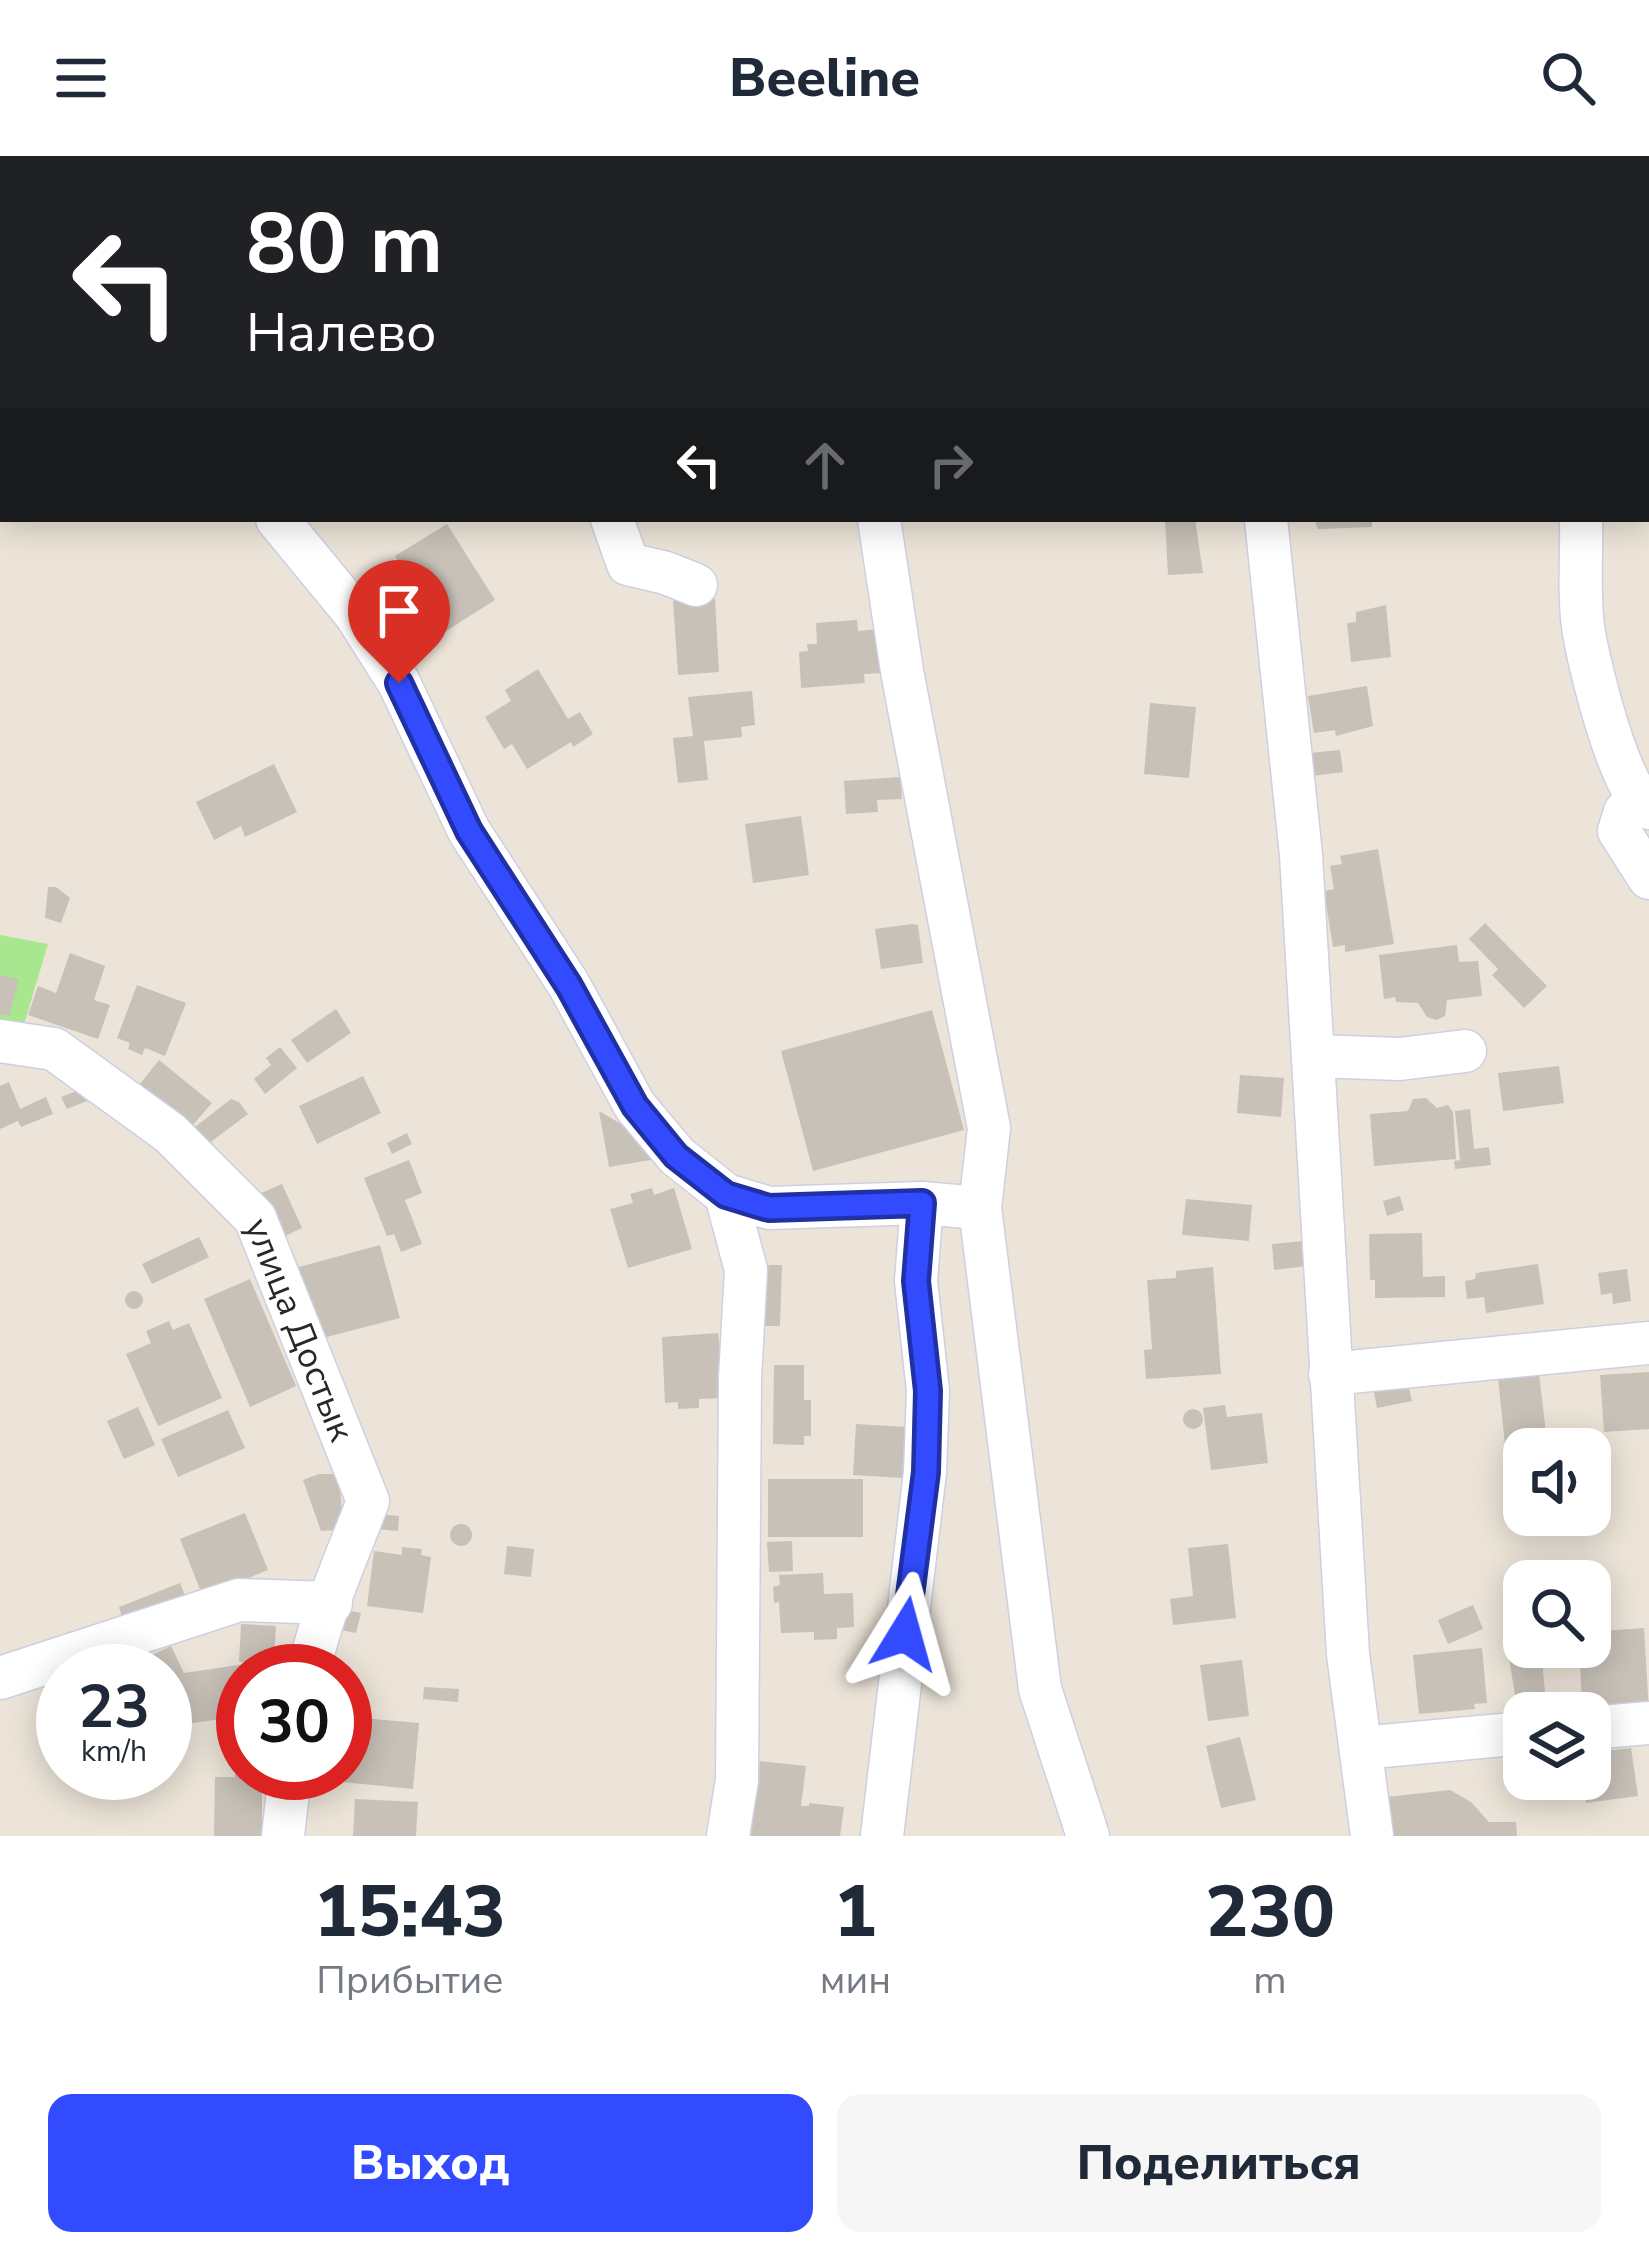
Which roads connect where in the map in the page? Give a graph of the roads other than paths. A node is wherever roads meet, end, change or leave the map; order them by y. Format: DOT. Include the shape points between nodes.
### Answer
graph roads {
  1 [pos="279,522"];
  2 [pos="613,522"];
  3 [pos="879,522"];
  4 [pos="1266,522"];
  5 [pos="1581,522"];
  6 [pos="696,586"];
  7 [pos="1645,806"];
  8 [pos="1649,878"];
  9 [pos="0,1041"];
  10 [pos="1465,1051"];
  11 [pos="1315,1055"];
  12 [pos="726,1195"];
  13 [pos="922,1203"];
  14 [pos="769,1208"];
  15 [pos="980,1208"];
  16 [pos="746,1270"];
  17 [pos="1649,1343"];
  18 [pos="1330,1375"];
  19 [pos="331,1603"];
  20 [pos="315,1644"];
  21 [pos="0,1678"];
  22 [pos="1649,1723"];
  23 [pos="1611,1726"];
  24 [pos="1503,1735"];
  25 [pos="1361,1748"];
  26 [pos="287,1800"];
  27 [pos="283,1836"];
  28 [pos="728,1836"];
  29 [pos="882,1836"];
  30 [pos="1088,1836"];
  31 [pos="1372,1836"];
  1 -- 12 [label="street" via="356,615 399,683 469,831 635,1106 676,1156"];
  2 -- 6 [label="street" via="628,564"];
  3 -- 15 [label="street" via="988,1129"];
  4 -- 11 [label="street"];
  5 -- 7 [label="street" via="1583,629 1604,718"];
  7 -- 8 [label="street" via="1625,812 1619,831"];
  9 -- 19 [label="street, улица Достык" via="54,1049 170,1132 255,1218 368,1501"];
  10 -- 11 [label="street" via="1400,1059"];
  11 -- 18 [label="street"];
  12 -- 14 [label="street"];
  12 -- 16 [label="street"];
  13 -- 14 [label="street"];
  13 -- 15 [label="street"];
  13 -- 29 [label="street" via="916,1281 928,1391 926,1472"];
  14 -- 16 [label="street" via="755,1226"];
  15 -- 30 [label="street" via="1040,1689"];
  16 -- 28 [label="street" via="737,1780"];
  17 -- 18 [label="street"];
  18 -- 25 [label="street"];
  19 -- 20 [label="street, улица Достык"];
  19 -- 21 [label="street" via="239,1600"];
  22 -- 23 [label="street"];
  24 -- 25 [label="street"];
  25 -- 31 [label="street"];
  26 -- 27 [label="street"];
}
